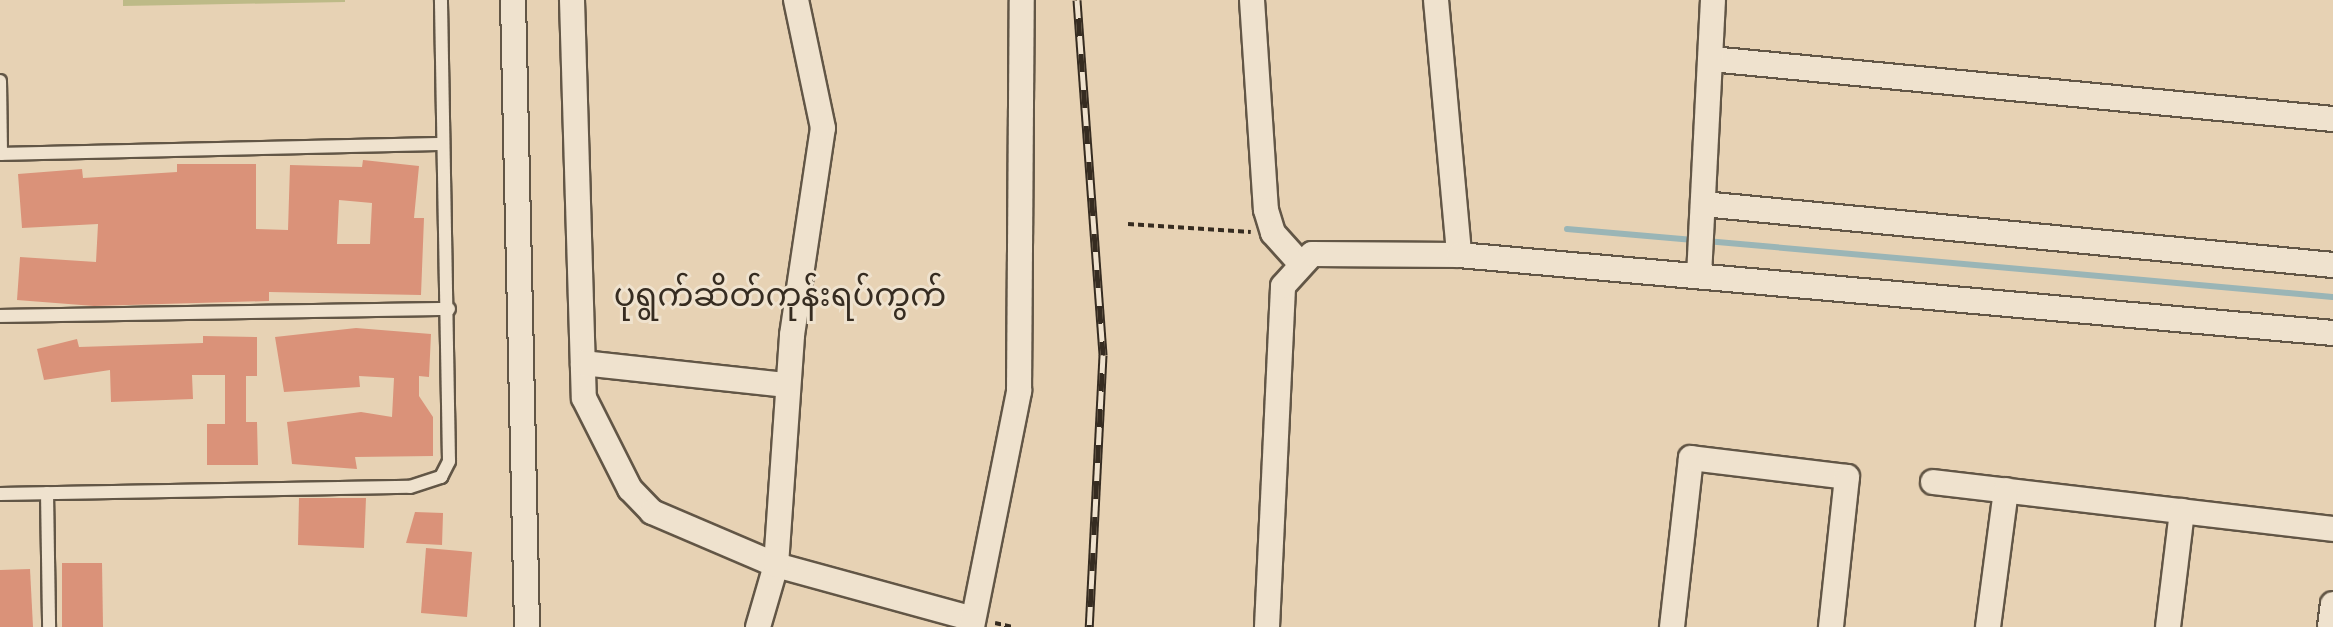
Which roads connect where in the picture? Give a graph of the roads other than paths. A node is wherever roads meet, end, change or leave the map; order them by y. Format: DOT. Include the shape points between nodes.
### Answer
graph roads {
  1 [pos="441,0"];
  2 [pos="513,0"];
  3 [pos="572,0"];
  4 [pos="796,0"];
  5 [pos="1022,0"];
  6 [pos="1252,0"];
  7 [pos="1436,0"];
  8 [pos="1713,0"];
  9 [pos="1711,59"];
  10 [pos="0,81"];
  11 [pos="2333,119"];
  12 [pos="443,144"];
  13 [pos="1,154"];
  14 [pos="1703,215"];
  15 [pos="1459,255"];
  16 [pos="1299,262"];
  17 [pos="2333,265"];
  18 [pos="1699,272"];
  19 [pos="449,309"];
  20 [pos="0,316"];
  21 [pos="2333,333"];
  22 [pos="583,363"];
  23 [pos="787,385"];
  24 [pos="1933,482"];
  25 [pos="2006,490"];
  26 [pos="47,493"];
  27 [pos="0,494"];
  28 [pos="2182,511"];
  29 [pos="2333,529"];
  30 [pos="776,565"];
  31 [pos="2333,604"];
  32 [pos="972,623"];
  33 [pos="49,627"];
  34 [pos="527,627"];
  35 [pos="758,627"];
  36 [pos="1267,627"];
  37 [pos="1672,627"];
  38 [pos="1831,627"];
  39 [pos="1988,627"];
  40 [pos="2168,627"];
  41 [pos="2330,627"];
  1 -- 12 [label="lane"];
  2 -- 34 [label="street"];
  3 -- 22 [label="street"];
  4 -- 23 [label="street" via="823,128"];
  5 -- 32 [label="street" via="1019,391"];
  6 -- 16 [label="street" via="1273,233"];
  7 -- 15 [label="street"];
  8 -- 9 [label="street"];
  9 -- 11 [label="street"];
  9 -- 14 [label="street"];
  10 -- 13 [label="lane"];
  12 -- 13 [label="lane"];
  12 -- 19 [label="lane"];
  14 -- 17 [label="street"];
  14 -- 18 [label="street"];
  15 -- 16 [label="street" via="1326,252"];
  15 -- 18 [label="street"];
  16 -- 36 [label="street" via="1283,286"];
  18 -- 21 [label="street"];
  19 -- 20 [label="lane"];
  19 -- 26 [label="lane" via="449,461 441,477 410,487"];
  22 -- 23 [label="street"];
  22 -- 30 [label="street" via="595,429 641,501"];
  23 -- 30 [label="street"];
  24 -- 25 [label="street"];
  25 -- 28 [label="street"];
  25 -- 39 [label="street"];
  26 -- 27 [label="lane"];
  26 -- 33 [label="lane"];
  28 -- 29 [label="street"];
  28 -- 40 [label="street"];
  30 -- 32 [label="street"];
  30 -- 35 [label="street"];
  31 -- 41 [label="street"];
  37 -- 38 [label="street" via="1691,458 1847,477"];
}
